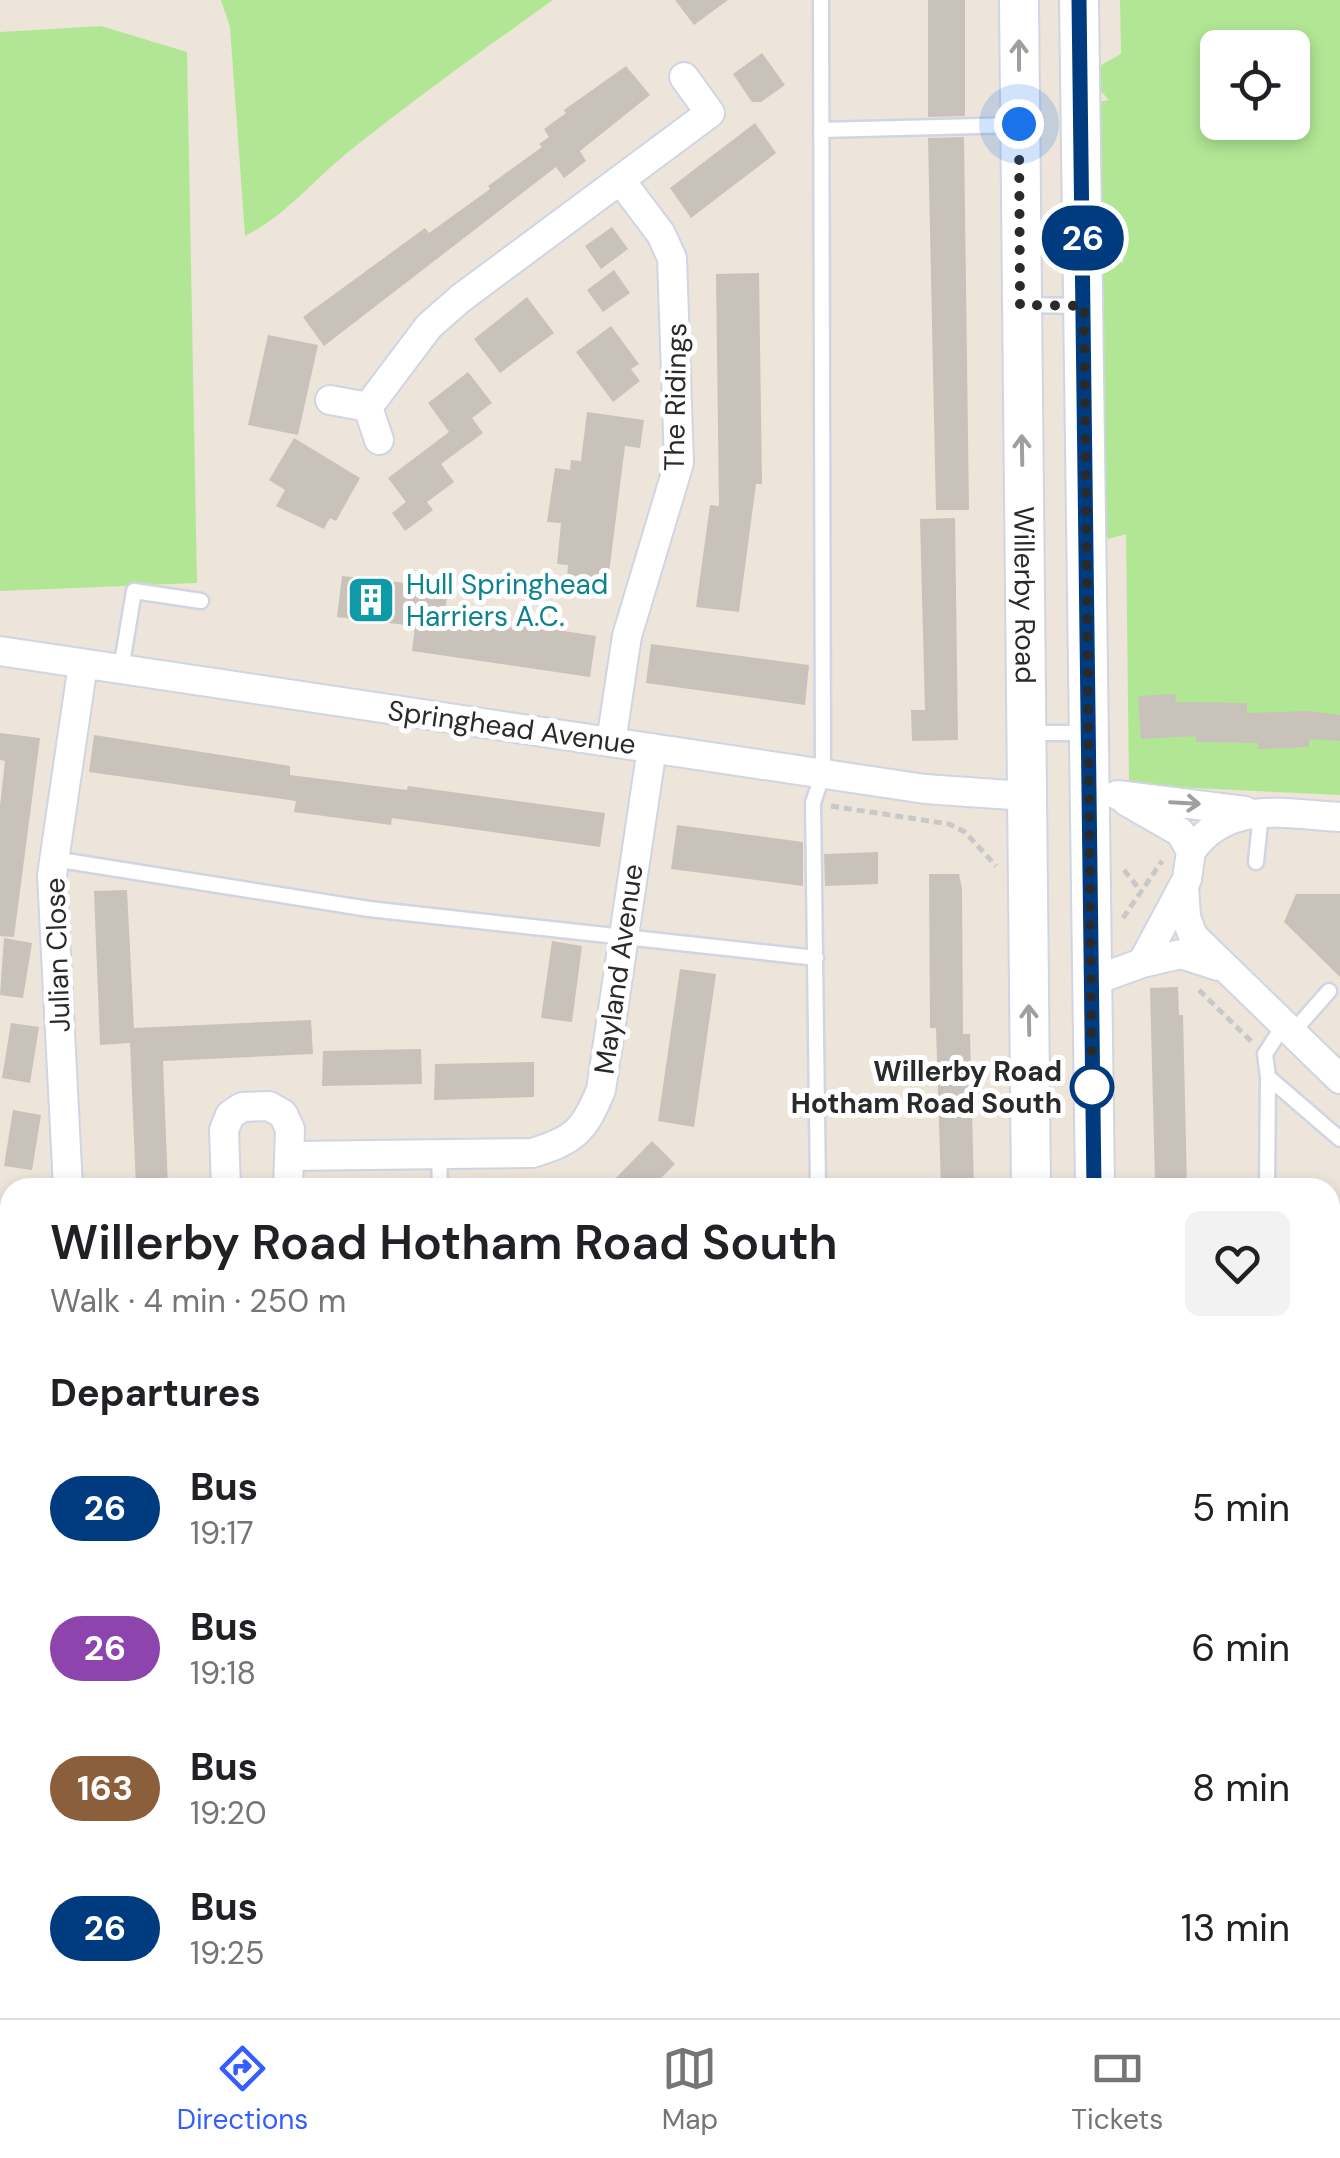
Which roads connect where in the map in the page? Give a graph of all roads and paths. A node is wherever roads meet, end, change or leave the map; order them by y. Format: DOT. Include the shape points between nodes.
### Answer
graph roads {
  1 [pos="821,0"];
  2 [pos="1019,0"];
  3 [pos="1079,0"];
  4 [pos="684,78"];
  5 [pos="1019,124"];
  6 [pos="821,130"];
  7 [pos="622,181"];
  8 [pos="1020,305"];
  9 [pos="1084,306"];
  10 [pos="330,400"];
  11 [pos="368,406"];
  12 [pos="379,440"];
  13 [pos="201,602"];
  14 [pos="0,650"];
  15 [pos="83,664"];
  16 [pos="120,669"];
  17 [pos="1026,733"];
  18 [pos="1091,734"];
  19 [pos="612,742"];
  20 [pos="652,748"];
  21 [pos="823,774"];
  22 [pos="1105,786"];
  23 [pos="1026,796"];
  24 [pos="813,803"];
  25 [pos="1257,812"];
  26 [pos="1340,817"];
  27 [pos="1182,848"];
  28 [pos="54,859"];
  29 [pos="1256,862"];
  30 [pos="996,867"];
  31 [pos="1184,884"];
  32 [pos="1120,920"];
  33 [pos="622,938"];
  34 [pos="816,958"];
  35 [pos="1142,963"];
  36 [pos="1220,966"];
  37 [pos="1187,978"];
  38 [pos="1090,982"];
  39 [pos="1329,991"];
  40 [pos="1287,1030"];
  41 [pos="1265,1054"];
  42 [pos="1268,1076"];
  43 [pos="1340,1079"];
  44 [pos="1340,1139"];
  45 [pos="438,1154"];
  46 [pos="291,1156"];
  47 [pos="68,1178"];
  48 [pos="226,1178"];
  49 [pos="289,1178"];
  50 [pos="439,1178"];
  51 [pos="818,1178"];
  52 [pos="1031,1178"];
  53 [pos="1094,1178"];
  54 [pos="1267,1178"];
  1 -- 6 [label="lane"];
  5 -- 2 [label="street, Willerby Road, one-way"];
  3 -- 9 [label="street"];
  4 -- 7 [label="street" via="710,113"];
  5 -- 6 [label="lane"];
  5 -- 8 [label="street, Willerby Road"];
  6 -- 21 [label="lane"];
  7 -- 11 [label="street" via="440,316"];
  7 -- 19 [label="street, The Ridings" via="672,258 679,449 627,636"];
  8 -- 9 [label="lane"];
  17 -- 8 [label="street, Willerby Road, one-way"];
  9 -- 18 [label="street"];
  10 -- 11 [label="street"];
  11 -- 12 [label="street"];
  13 -- 16 [label="lane" via="134,592"];
  14 -- 15 [label="street, Springhead Avenue"];
  15 -- 16 [label="street, Springhead Avenue"];
  15 -- 28 [label="street, Julian Close"];
  16 -- 19 [label="street, Springhead Avenue"];
  17 -- 18 [label="lane"];
  17 -- 23 [label="street, Willerby Road"];
  18 -- 22 [label="street"];
  19 -- 20 [label="street, Springhead Avenue"];
  20 -- 21 [label="street, Springhead Avenue"];
  20 -- 33 [label="street, Mayland Avenue"];
  21 -- 23 [label="street, Springhead Avenue"];
  21 -- 24 [label="lane"];
  22 -- 25 [label="street, one-way"];
  22 -- 27 [label="street" via="1180,832"];
  22 -- 38 [label="street"];
  52 -- 23 [label="street, Willerby Road, one-way"];
  24 -- 30 [label="path" via="949,824"];
  24 -- 34 [label="lane"];
  25 -- 26 [label="street"];
  25 -- 27 [label="street" via="1206,830"];
  25 -- 29 [label="lane"];
  27 -- 31 [label="street"];
  27 -- 32 [label="path"];
  28 -- 33 [label="lane" via="369,910"];
  28 -- 47 [label="street, Julian Close"];
  31 -- 35 [label="street"];
  31 -- 36 [label="street" via="1193,936"];
  33 -- 34 [label="lane"];
  33 -- 45 [label="street, Mayland Avenue" via="601,1090 587,1124 564,1144 532,1153"];
  34 -- 51 [label="lane"];
  35 -- 36 [label="street" via="1182,954"];
  35 -- 38 [label="street"];
  36 -- 40 [label="street"];
  37 -- 41 [label="path"];
  38 -- 53 [label="street"];
  39 -- 40 [label="lane"];
  40 -- 41 [label="lane"];
  40 -- 43 [label="street"];
  41 -- 42 [label="lane"];
  42 -- 44 [label="lane"];
  42 -- 54 [label="lane"];
  45 -- 46 [label="street, Mayland Avenue"];
  45 -- 50 [label="lane"];
  46 -- 48 [label="street" via="283,1114 269,1106 242,1107 224,1130"];
  46 -- 49 [label="street"];
}
